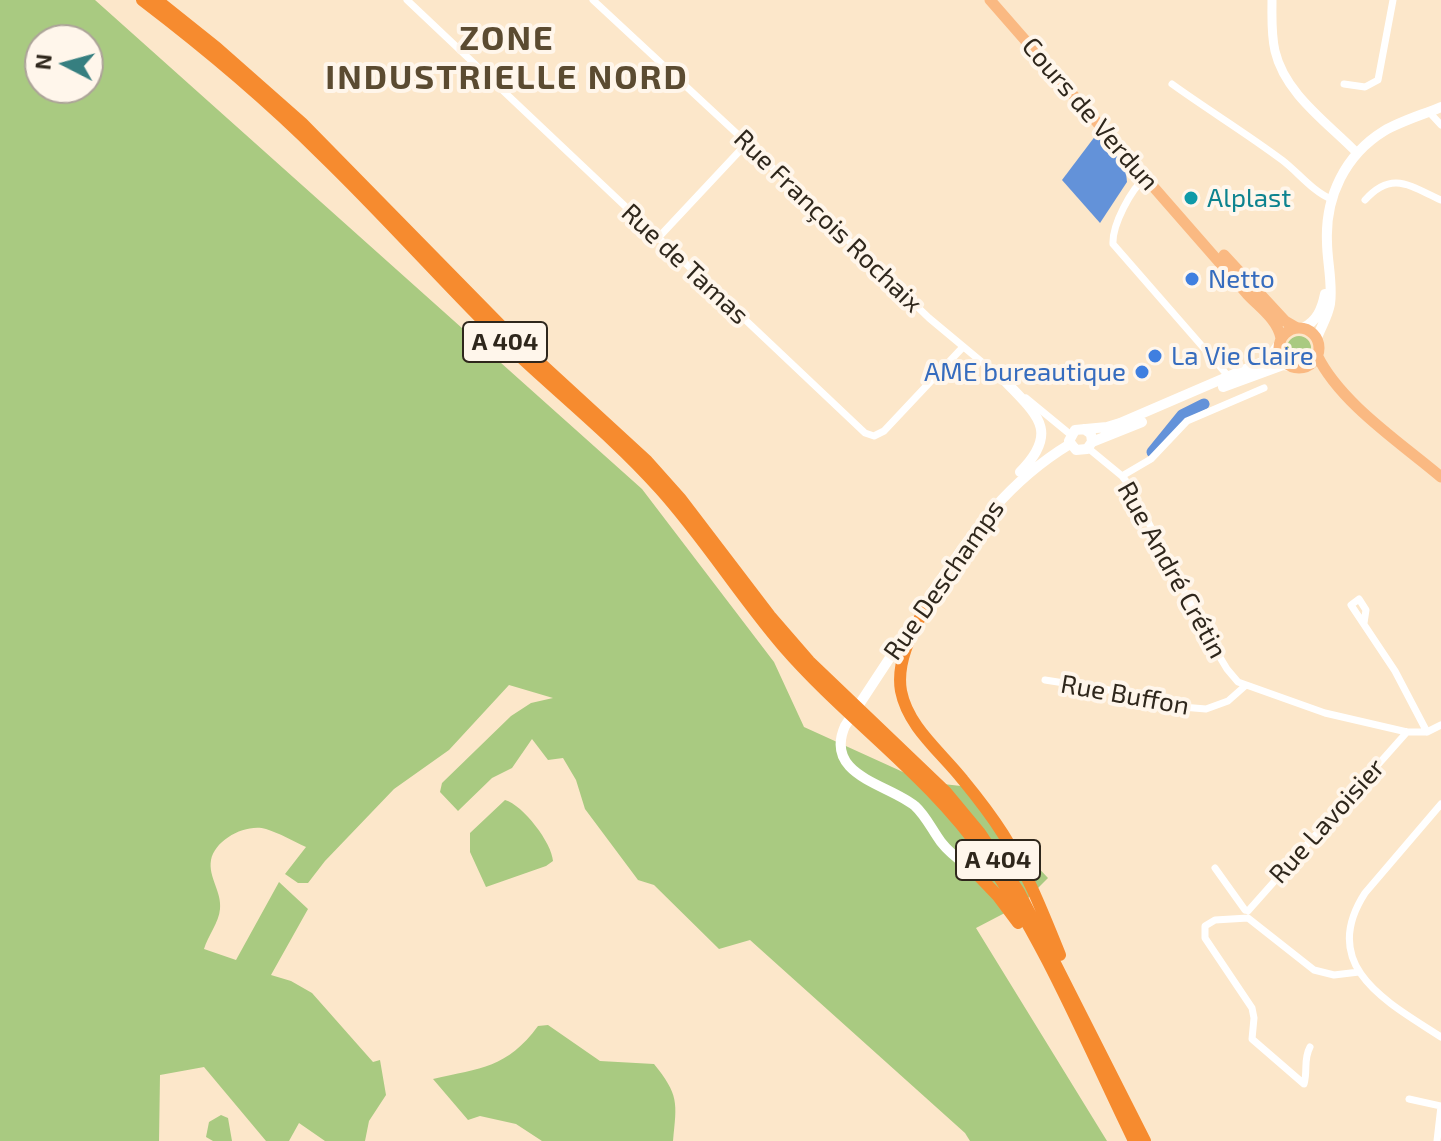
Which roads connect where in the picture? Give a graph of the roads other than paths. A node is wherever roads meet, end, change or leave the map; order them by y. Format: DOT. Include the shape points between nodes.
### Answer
graph roads {
  1 [pos="142,0"];
  2 [pos="157,0"];
  3 [pos="407,0"];
  4 [pos="593,0"];
  5 [pos="1272,0"];
  6 [pos="1393,0"];
  7 [pos="1002,7"];
  8 [pos="1029,43"];
  9 [pos="1057,64"];
  10 [pos="1172,84"];
  11 [pos="1344,84"];
  12 [pos="1441,107"];
  13 [pos="1429,112"];
  14 [pos="1441,125"];
  15 [pos="747,143"];
  16 [pos="1357,153"];
  17 [pos="1146,177"];
  18 [pos="1334,191"];
  19 [pos="1365,200"];
  20 [pos="1441,200"];
  21 [pos="658,238"];
  22 [pos="1328,276"];
  23 [pos="1300,328"];
  24 [pos="1317,338"];
  25 [pos="1280,341"];
  26 [pos="963,347"];
  27 [pos="1317,355"];
  28 [pos="1291,366"];
  29 [pos="1306,367"];
  30 [pos="1229,377"];
  31 [pos="1004,380"];
  32 [pos="1333,381"];
  33 [pos="1264,388"];
  34 [pos="1084,429"];
  35 [pos="1070,440"];
  36 [pos="1090,445"];
  37 [pos="1122,476"];
  38 [pos="1441,477"];
  39 [pos="967,541"];
  40 [pos="932,594"];
  41 [pos="1364,623"];
  42 [pos="1045,680"];
  43 [pos="1245,686"];
  44 [pos="846,703"];
  45 [pos="1441,725"];
  46 [pos="1407,732"];
  47 [pos="1427,732"];
  48 [pos="1441,804"];
  49 [pos="1215,868"];
  50 [pos="974,871"];
  51 [pos="1246,914"];
  52 [pos="1359,972"];
  53 [pos="1441,1037"];
  54 [pos="1088,1038"];
  55 [pos="1310,1047"];
  56 [pos="1409,1099"];
  57 [pos="1441,1106"];
  58 [pos="1134,1141"];
  59 [pos="1145,1141"];
  60 [pos="1437,1141"];
  1 -- 44 [label="highway, A 404" via="297,130 493,331 643,470 783,645"];
  2 -- 44 [label="highway, A 404" via="312,132 512,337 647,461"];
  3 -- 21 [label="street, Rue de Tamas"];
  4 -- 15 [label="street, Rue François Rochaix"];
  5 -- 16 [label="street" via="1273,42 1284,74"];
  6 -- 11 [label="street" via="1378,80 1365,87"];
  7 -- 8 [label="main road, Cours de Verdun"];
  7 -- 9 [label="main road, Cours de Verdun"];
  8 -- 9 [label="main road"];
  8 -- 17 [label="main road, Cours de Verdun"];
  9 -- 23 [label="main road, Cours de Verdun" via="1264,299"];
  10 -- 18 [label="street" via="1294,169 1318,192"];
  12 -- 13 [label="main road"];
  13 -- 14 [label="street"];
  13 -- 16 [label="main road" via="1385,130"];
  15 -- 21 [label="street"];
  15 -- 26 [label="street, Rue François Rochaix"];
  16 -- 18 [label="main road"];
  17 -- 25 [label="main road, Cours de Verdun" via="1277,326"];
  17 -- 30 [label="street" via="1134,188 1113,244"];
  18 -- 22 [label="main road" via="1327,228"];
  19 -- 20 [label="street" via="1392,182"];
  21 -- 26 [label="street, Rue de Tamas" via="865,433 884,431"];
  22 -- 23 [label="main road" via="1321,310"];
  22 -- 24 [label="main road" via="1330,303"];
  23 -- 24 [label="main road"];
  23 -- 25 [label="main road"];
  24 -- 27 [label="main road"];
  25 -- 28 [label="main road" via="1281,357"];
  25 -- 30 [label="main road" via="1270,357"];
  26 -- 31 [label="street, Rue François Rochaix"];
  27 -- 29 [label="main road"];
  27 -- 32 [label="main road"];
  28 -- 29 [label="main road"];
  28 -- 36 [label="main road" via="1232,384"];
  29 -- 32 [label="main road"];
  30 -- 34 [label="main road" via="1120,423"];
  31 -- 35 [label="street, Rue François Rochaix"];
  31 -- 39 [label="main road" via="1037,416 1042,443"];
  32 -- 38 [label="main road"];
  33 -- 37 [label="street" via="1187,421 1151,459"];
  34 -- 35 [label="main road" via="1075,430"];
  34 -- 36 [label="main road" via="1091,434"];
  35 -- 36 [label="main road" via="1080,451"];
  35 -- 39 [label="main road, Rue Deschamps" via="1009,489"];
  36 -- 37 [label="street, Rue André Crétin"];
  37 -- 43 [label="street, Rue André Crétin" via="1227,669"];
  39 -- 40 [label="main road, Rue Deschamps"];
  40 -- 50 [label="main road, Rue Deschamps" via="845,726 842,748 854,772 915,807 950,852"];
  40 -- 54 [label="highway" via="902,662 904,702 916,726 984,806 1022,867"];
  41 -- 47 [label="street"];
  42 -- 43 [label="street, Rue Buffon" via="1206,709 1228,701"];
  43 -- 46 [label="street, Rue André Crétin" via="1325,713"];
  44 -- 54 [label="highway, A 404" via="946,792 991,849 1036,922"];
  45 -- 47 [label="street, Rue André Crétin"];
  46 -- 47 [label="street, Rue André Crétin"];
  46 -- 51 [label="street, Rue Lavoisier"];
  48 -- 52 [label="street" via="1356,909 1351,945"];
  49 -- 51 [label="street"];
  50 -- 54 [label="highway" via="1012,914"];
  51 -- 52 [label="street" via="1314,970 1334,975"];
  51 -- 55 [label="street" via="1211,921 1204,934 1252,1008 1252,1039 1304,1084 1304,1059"];
  52 -- 53 [label="street" via="1382,999"];
  54 -- 58 [label="highway, A 404"];
  54 -- 59 [label="highway, A 404"];
  56 -- 57 [label="street"];
  57 -- 60 [label="street"];
}
